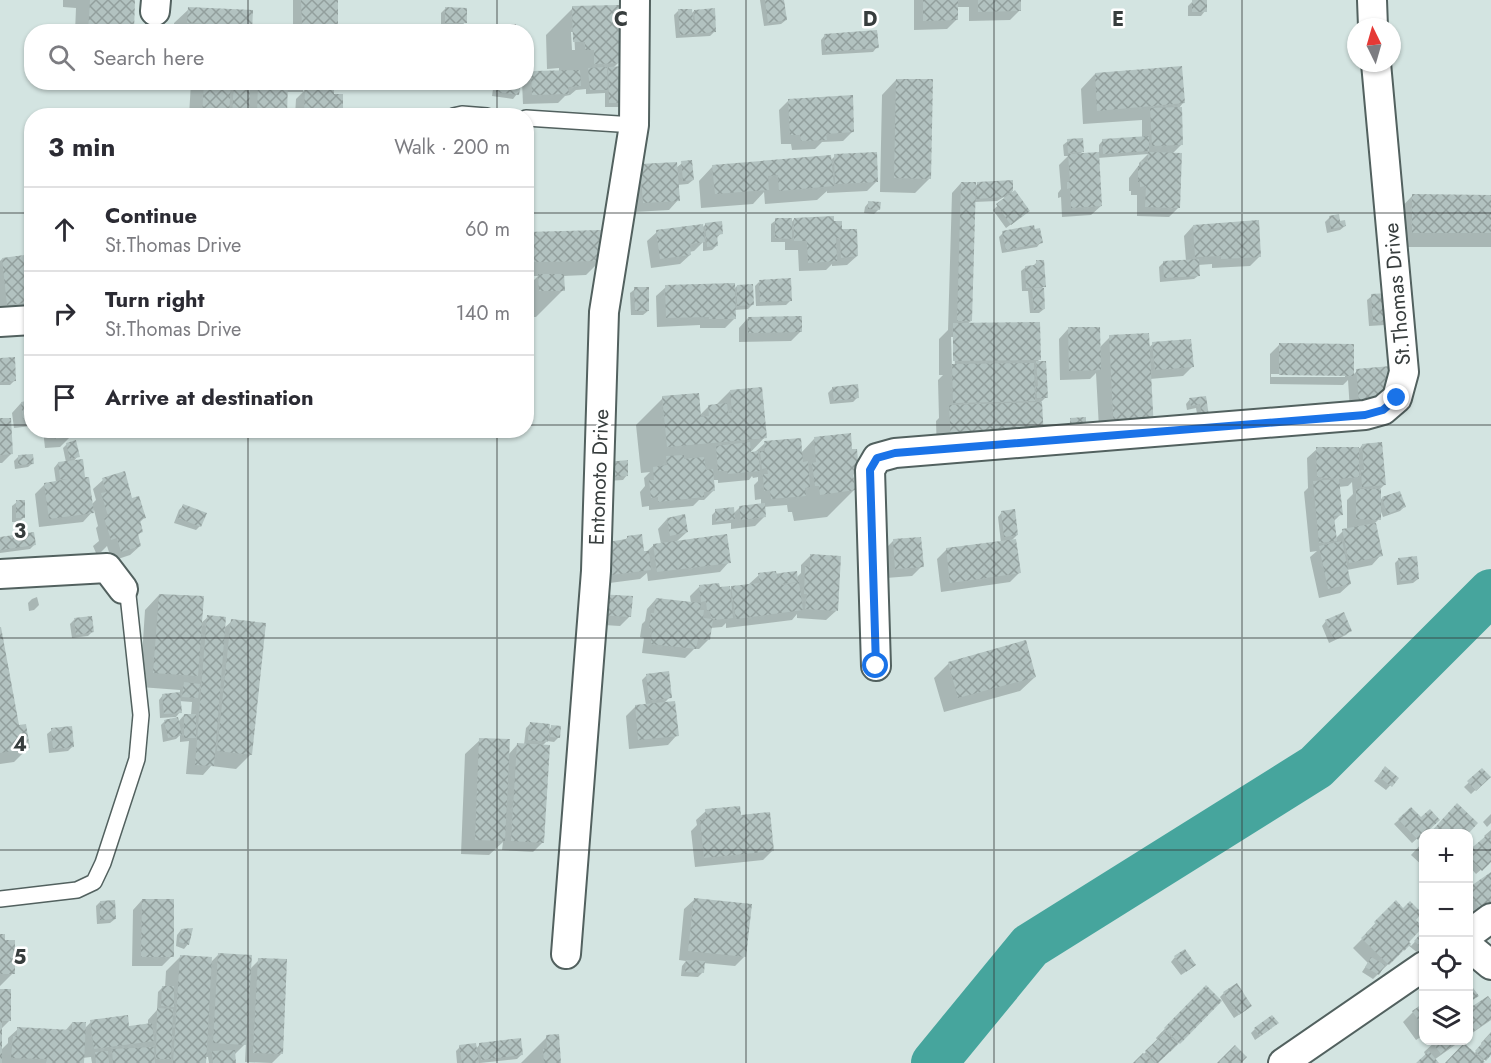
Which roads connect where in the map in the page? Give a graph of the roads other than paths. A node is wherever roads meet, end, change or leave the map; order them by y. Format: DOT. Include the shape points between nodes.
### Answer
graph roads {
  1 [pos="635,0"];
  2 [pos="1372,0"];
  3 [pos="1373,18"];
  4 [pos="1377,72"];
  5 [pos="534,119"];
  6 [pos="634,125"];
  7 [pos="24,320"];
  8 [pos="0,322"];
  9 [pos="0,574"];
  10 [pos="123,589"];
  11 [pos="876,666"];
  12 [pos="0,899"];
  13 [pos="1491,918"];
  14 [pos="1473,931"];
  15 [pos="1473,950"];
  16 [pos="566,954"];
  17 [pos="1491,965"];
  18 [pos="1419,969"];
  19 [pos="1283,1063"];
  1 -- 6 [label="street, Entomoto Drive"];
  2 -- 3 [label="street"];
  4 -- 11 [label="street, St.Thomas Drive" via="1404,372 1397,398 1383,410 1365,415 895,453 877,458 870,470"];
  5 -- 6 [label="lane"];
  6 -- 16 [label="street, Entomoto Drive" via="604,312 596,571"];
  7 -- 8 [label="street"];
  9 -- 10 [label="street" via="107,568"];
  10 -- 12 [label="lane" via="128,595 141,715 137,759 103,863 94,882 76,890"];
  13 -- 14 [label="street"];
  15 -- 17 [label="street"];
  18 -- 19 [label="street"];
}
